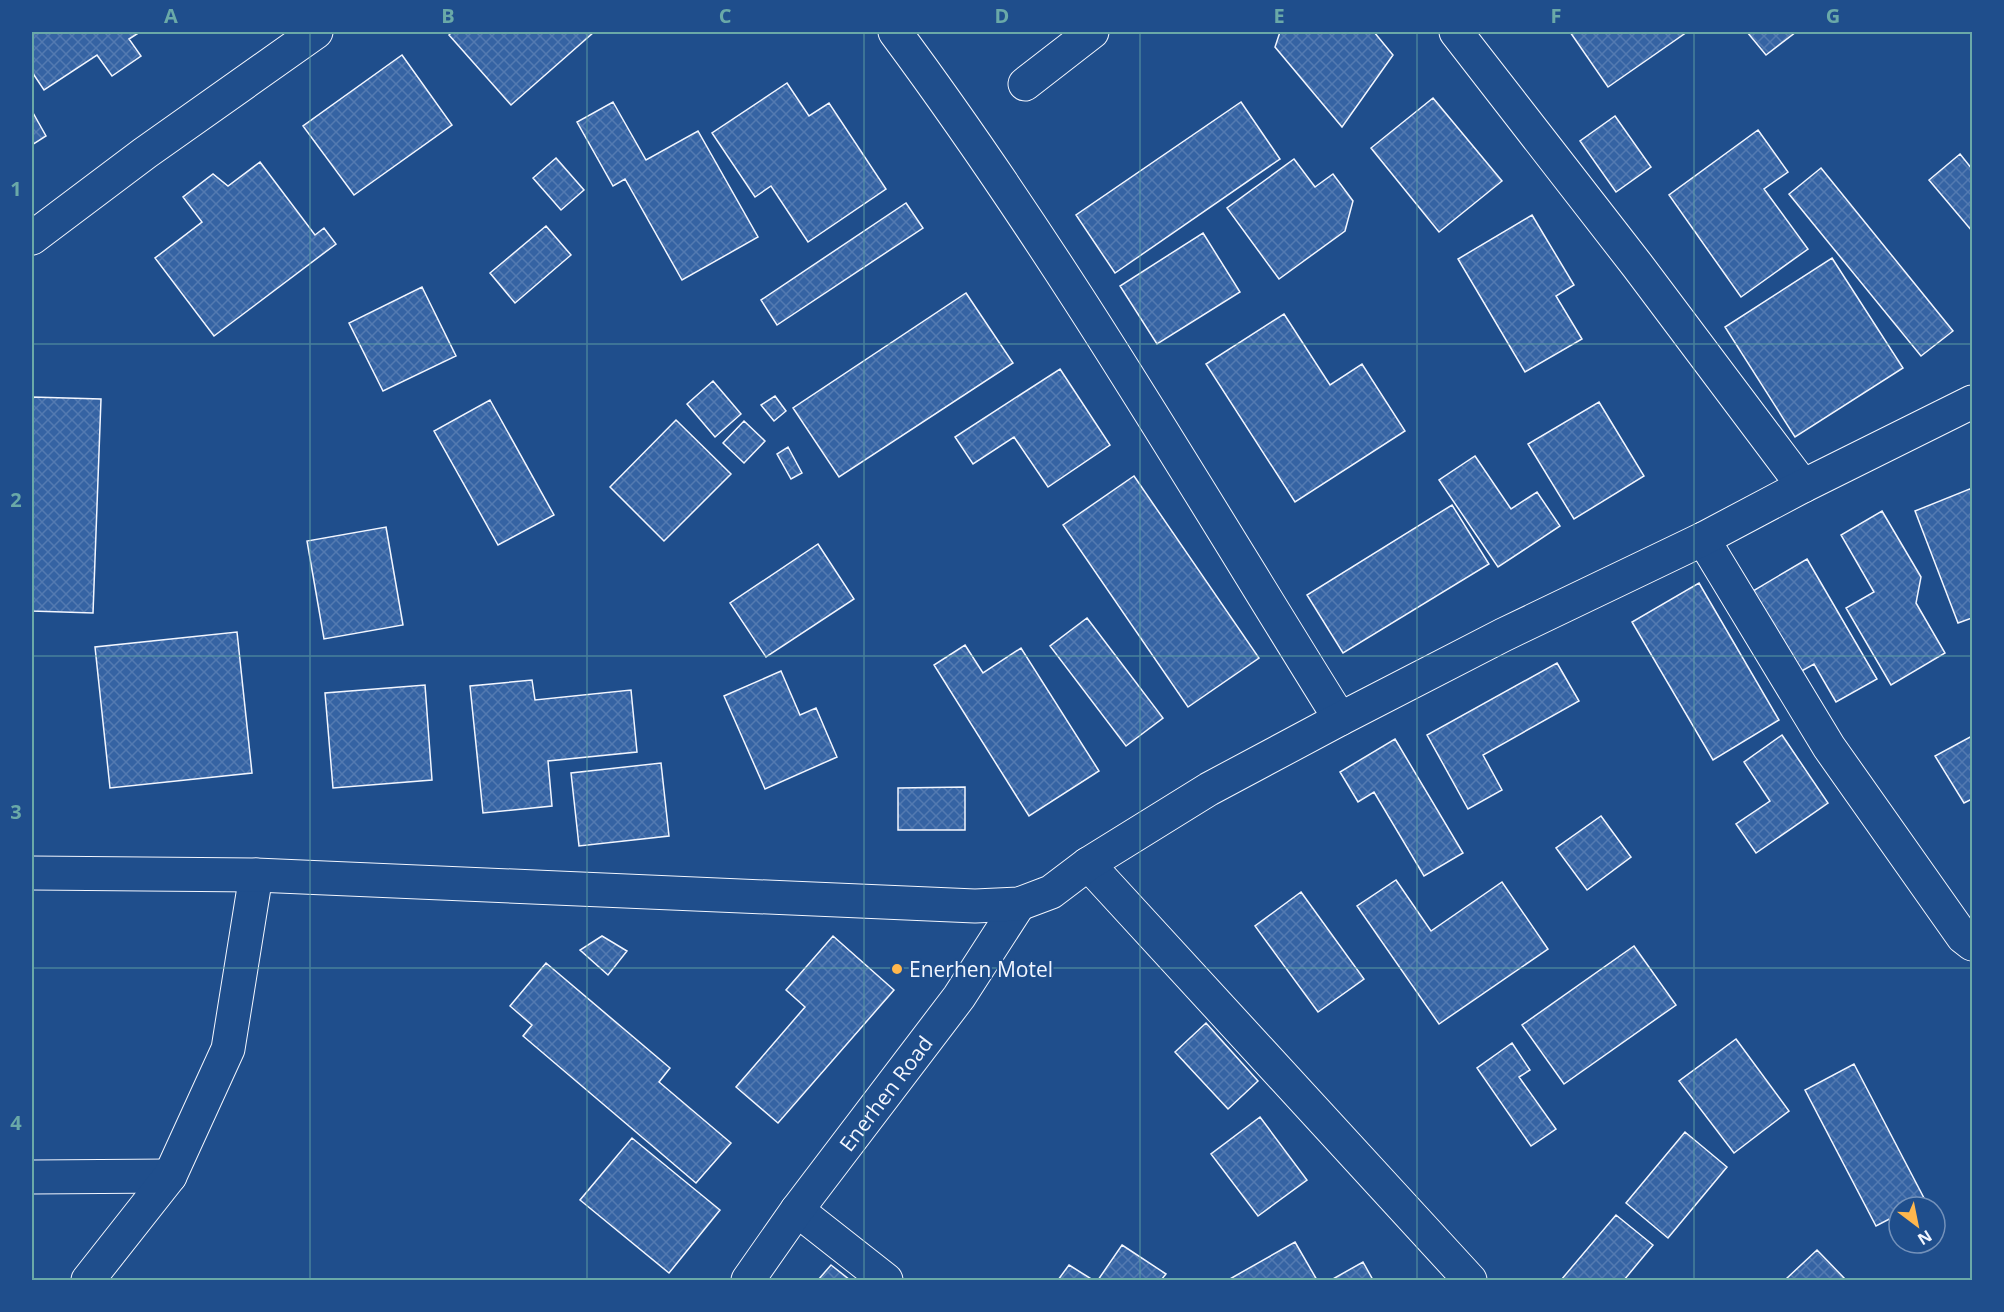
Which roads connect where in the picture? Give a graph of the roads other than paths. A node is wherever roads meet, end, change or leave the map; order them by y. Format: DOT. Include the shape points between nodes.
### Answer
graph roads {
  1 [pos="316,32"];
  2 [pos="895,32"];
  3 [pos="1092,32"];
  4 [pos="1456,32"];
  5 [pos="1024,84"];
  6 [pos="32,238"];
  7 [pos="1972,402"];
  8 [pos="1803,486"];
  9 [pos="1702,539"];
  10 [pos="1340,719"];
  11 [pos="1088,864"];
  12 [pos="32,873"];
  13 [pos="256,875"];
  14 [pos="1019,904"];
  15 [pos="1972,944"];
  16 [pos="171,1176"];
  17 [pos="32,1177"];
  18 [pos="797,1210"];
  19 [pos="88,1281"];
  20 [pos="748,1281"];
  21 [pos="886,1281"];
  22 [pos="1470,1281"];
  1 -- 6 [label="street"];
  2 -- 10 [label="street" via="955,112 1064,277"];
  3 -- 5 [label="street"];
  4 -- 8 [label="street"];
  7 -- 8 [label="street"];
  8 -- 9 [label="street"];
  9 -- 10 [label="street"];
  9 -- 15 [label="street" via="1828,747 1963,937"];
  10 -- 11 [label="street" via="1209,789"];
  11 -- 14 [label="street" via="1051,892"];
  11 -- 22 [label="street"];
  12 -- 13 [label="street"];
  13 -- 14 [label="street" via="975,906"];
  13 -- 16 [label="street" via="228,1049"];
  14 -- 18 [label="street, Enerhen Road" via="959,997"];
  16 -- 17 [label="street"];
  16 -- 19 [label="street"];
  18 -- 20 [label="street, Enerhen Road"];
  18 -- 21 [label="street"];
}
